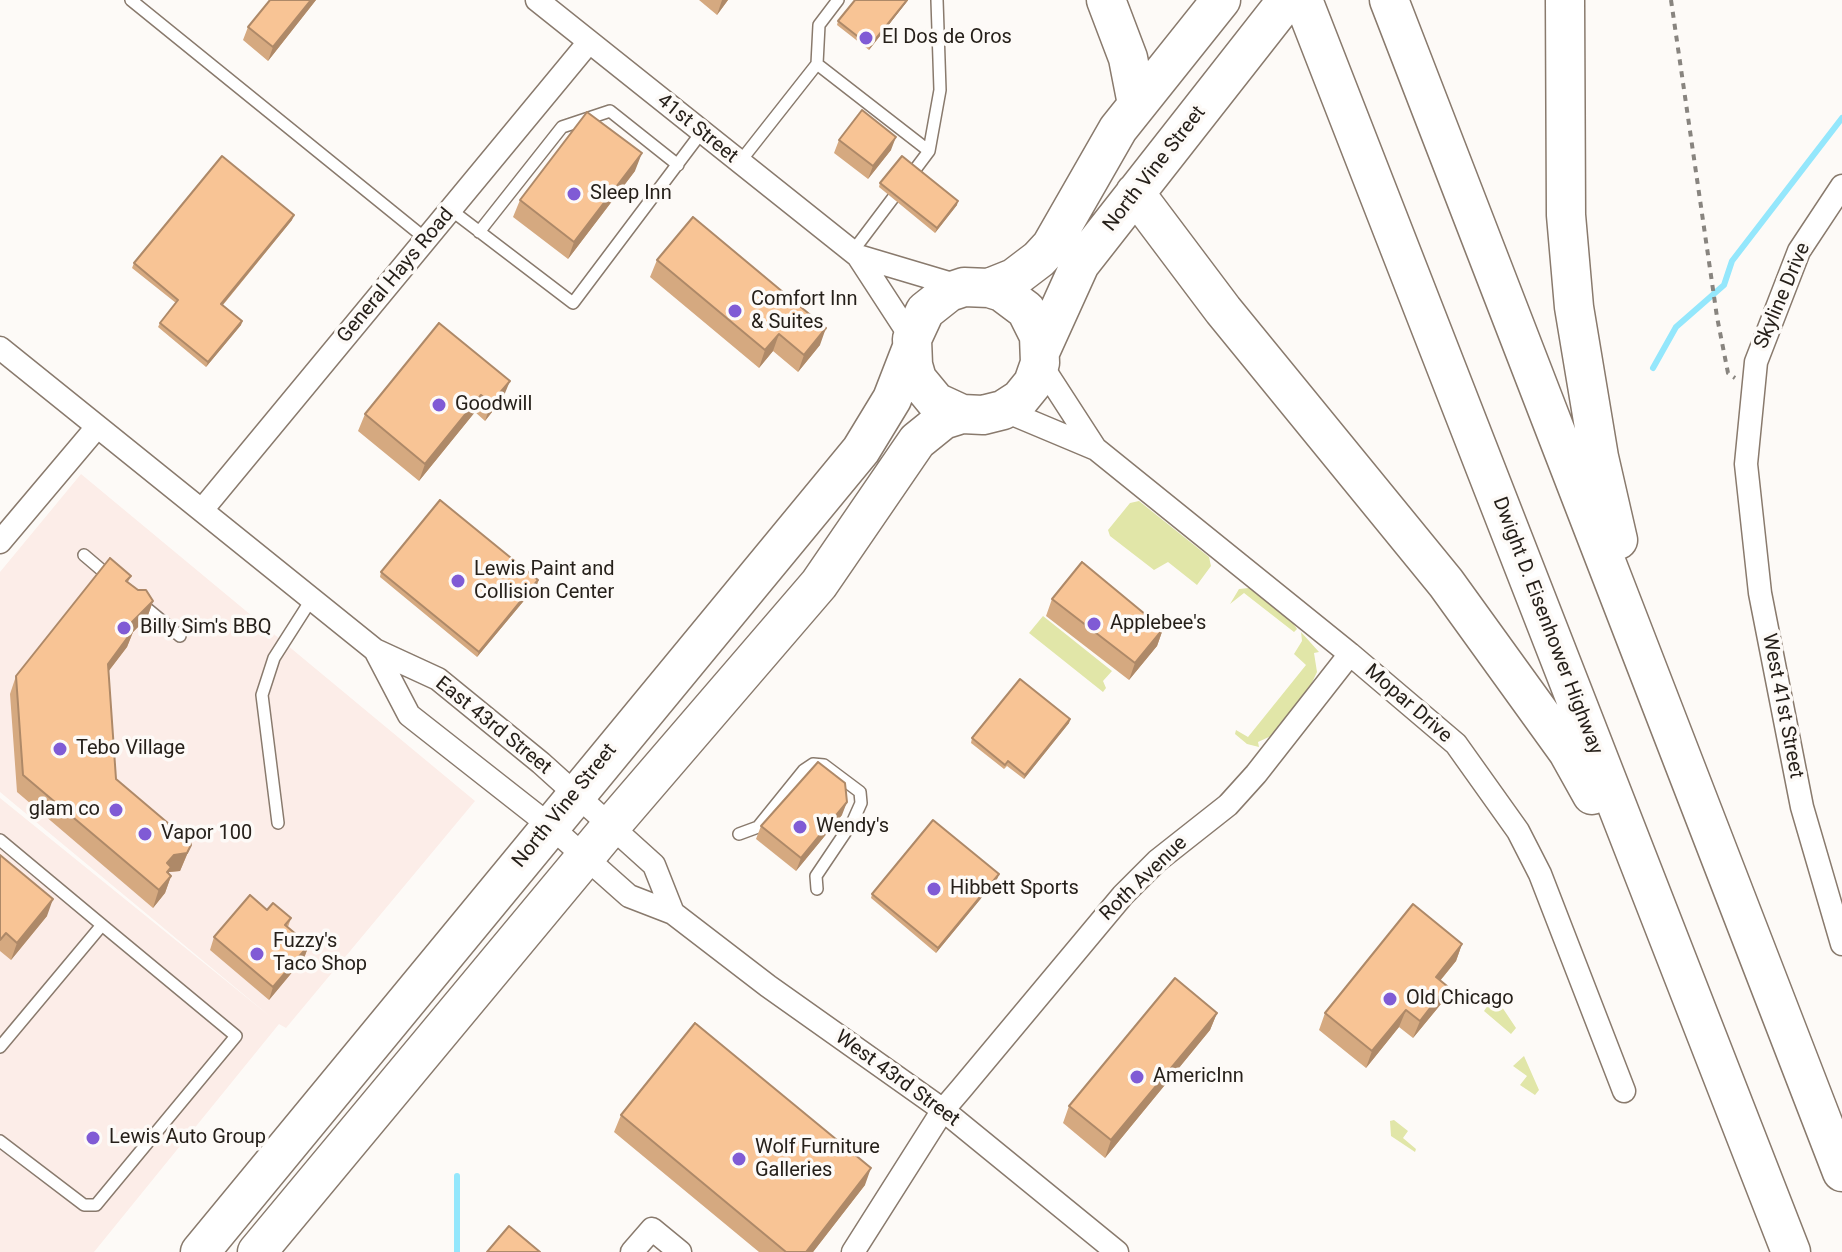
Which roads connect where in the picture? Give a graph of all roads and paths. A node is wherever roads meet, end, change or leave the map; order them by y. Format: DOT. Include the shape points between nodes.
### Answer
graph roads {
  1 [pos="131,0"];
  2 [pos="838,0"];
  3 [pos="937,0"];
  4 [pos="1106,0"];
  5 [pos="1221,0"];
  6 [pos="1287,0"];
  7 [pos="1303,0"];
  8 [pos="1389,0"];
  9 [pos="1565,0"];
  10 [pos="1671,0"];
  11 [pos="541,1"];
  12 [pos="589,42"];
  13 [pos="817,64"];
  14 [pos="1137,104"];
  15 [pos="701,133"];
  16 [pos="929,151"];
  17 [pos="739,163"];
  18 [pos="678,165"];
  19 [pos="914,171"];
  20 [pos="1842,186"];
  21 [pos="1135,193"];
  22 [pos="893,198"];
  23 [pos="451,210"];
  24 [pos="479,232"];
  25 [pos="426,239"];
  26 [pos="856,254"];
  27 [pos="976,288"];
  28 [pos="912,345"];
  29 [pos="0,348"];
  30 [pos="1040,357"];
  31 [pos="1754,383"];
  32 [pos="1003,410"];
  33 [pos="962,414"];
  34 [pos="97,427"];
  35 [pos="1096,449"];
  36 [pos="1746,464"];
  37 [pos="202,510"];
  38 [pos="0,542"];
  39 [pos="84,555"];
  40 [pos="120,586"];
  41 [pos="132,596"];
  42 [pos="311,600"];
  43 [pos="180,636"];
  44 [pos="375,650"];
  45 [pos="1350,654"];
  46 [pos="1648,671"];
  47 [pos="575,794"];
  48 [pos="278,823"];
  49 [pos="549,825"];
  50 [pos="611,826"];
  51 [pos="739,834"];
  52 [pos="0,840"];
  53 [pos="585,858"];
  54 [pos="817,889"];
  55 [pos="673,913"];
  56 [pos="1658,913"];
  57 [pos="102,925"];
  58 [pos="1842,944"];
  59 [pos="0,1047"];
  60 [pos="1624,1091"];
  61 [pos="943,1110"];
  62 [pos="0,1141"];
  63 [pos="1842,1172"];
  64 [pos="200,1252"];
  65 [pos="257,1252"];
  66 [pos="632,1252"];
  67 [pos="680,1252"];
  68 [pos="853,1252"];
  69 [pos="1117,1252"];
  70 [pos="1791,1252"];
  1 -- 25 [label="lane"];
  2 -- 13 [label="lane" via="819,25"];
  3 -- 16 [label="lane" via="940,90"];
  4 -- 14 [label="highway" via="1128,58"];
  5 -- 14 [label="highway"];
  6 -- 21 [label="highway, North Vine Street"];
  7 -- 56 [label="highway, Dwight D. Eisenhower Highway"];
  8 -- 46 [label="highway"];
  9 -- 46 [label="highway" via="1566,215 1574,307 1599,457"];
  10 -- 31 [label="path" via="1728,373"];
  11 -- 12 [label="street, 41st Street"];
  12 -- 15 [label="street, 41st Street"];
  12 -- 23 [label="street, General Hays Road"];
  13 -- 16 [label="lane"];
  13 -- 17 [label="lane"];
  14 -- 27 [label="highway" via="1103,151 1051,246 1014,278"];
  15 -- 17 [label="street, 41st Street"];
  15 -- 18 [label="lane"];
  16 -- 19 [label="lane"];
  17 -- 26 [label="street, 41st Street"];
  18 -- 24 [label="lane" via="610,111 562,127"];
  18 -- 24 [label="lane" via="573,303"];
  20 -- 31 [label="street, Skyline Drive" via="1799,251 1756,362"];
  21 -- 30 [label="highway, North Vine Street" via="1080,264"];
  21 -- 56 [label="highway" via="1223,310 1446,583 1568,752"];
  22 -- 26 [label="lane"];
  23 -- 24 [label="lane"];
  23 -- 25 [label="street, General Hays Road"];
  25 -- 37 [label="street, General Hays Road"];
  26 -- 27 [label="street, 41st Street"];
  26 -- 28 [label="street, 41st Street"];
  27 -- 28 [label="highway" via="936,300 925,311"];
  27 -- 30 [label="highway" via="1002,292 1026,310 1039,336"];
  28 -- 33 [label="highway" via="917,379 925,391"];
  28 -- 47 [label="highway, North Vine Street" via="892,399 861,450"];
  29 -- 34 [label="street, East 43rd Street"];
  30 -- 32 [label="highway" via="1033,383"];
  30 -- 35 [label="street, Mopar Drive"];
  31 -- 36 [label="street, Skyline Drive"];
  32 -- 33 [label="highway"];
  32 -- 35 [label="street, Mopar Drive"];
  33 -- 50 [label="highway" via="943,420 917,441 819,584"];
  34 -- 37 [label="street, East 43rd Street"];
  34 -- 38 [label="street"];
  35 -- 45 [label="street, Mopar Drive"];
  36 -- 58 [label="street, West 41st Street" via="1760,593 1802,807"];
  37 -- 42 [label="street, East 43rd Street"];
  39 -- 40 [label="lane"];
  41 -- 43 [label="lane"];
  42 -- 44 [label="street, East 43rd Street"];
  42 -- 48 [label="lane" via="274,658 262,695"];
  44 -- 47 [label="street, East 43rd Street" via="438,679"];
  44 -- 49 [label="street, East 43rd Street" via="409,715"];
  45 -- 60 [label="street, Mopar Drive" via="1456,744 1518,831 1540,874"];
  45 -- 61 [label="street, Roth Avenue" via="1256,774 1228,805 1123,895"];
  46 -- 63 [label="highway"];
  47 -- 49 [label="highway, North Vine Street"];
  47 -- 50 [label="street, East 43rd Street"];
  49 -- 53 [label="street, East 43rd Street"];
  49 -- 64 [label="highway, North Vine Street"];
  50 -- 53 [label="highway"];
  50 -- 55 [label="street, East 43rd Street" via="654,865"];
  51 -- 54 [label="lane" via="758,827 804,770 824,765 860,792 861,803 816,876"];
  52 -- 57 [label="lane"];
  53 -- 55 [label="street, East 43rd Street" via="629,896"];
  53 -- 65 [label="highway"];
  55 -- 61 [label="street, West 43rd Street"];
  56 -- 70 [label="highway, Dwight D. Eisenhower Highway"];
  57 -- 59 [label="lane"];
  57 -- 62 [label="lane" via="236,1036 96,1205 84,1205"];
  61 -- 68 [label="street, Roth Avenue"];
  61 -- 69 [label="street, West 43rd Street"];
  66 -- 67 [label="street" via="652,1229"];
}
